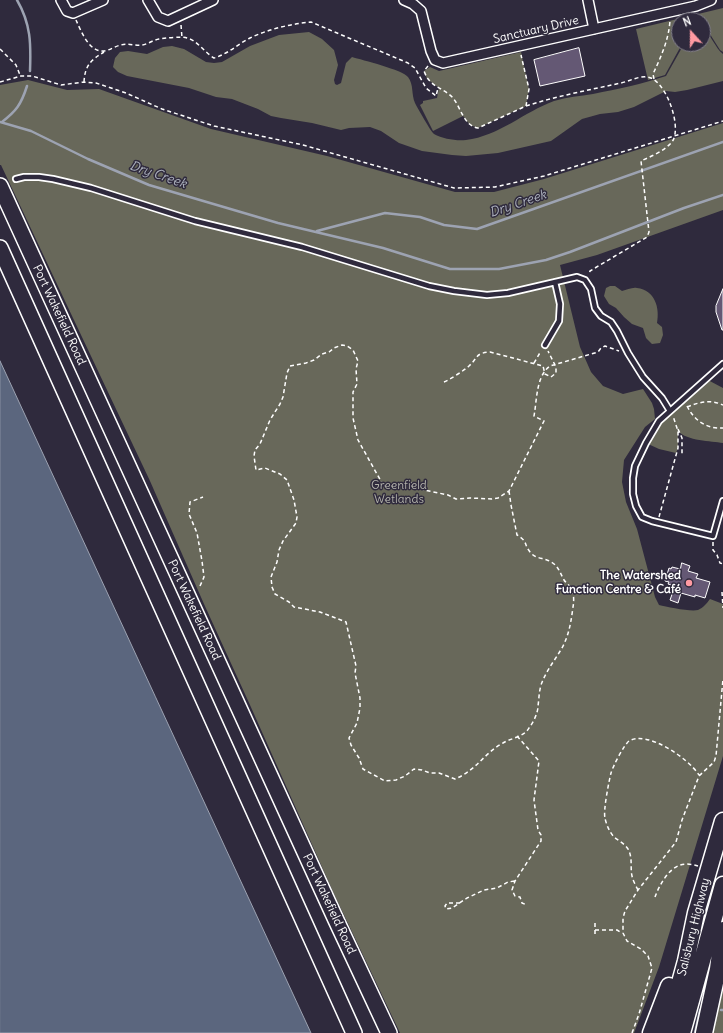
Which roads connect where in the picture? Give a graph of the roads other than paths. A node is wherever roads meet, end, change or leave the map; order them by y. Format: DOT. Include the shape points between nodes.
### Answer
graph roads {
  1 [pos="61,0"];
  2 [pos="102,0"];
  3 [pos="148,0"];
  4 [pos="213,0"];
  5 [pos="404,0"];
  6 [pos="588,0"];
  7 [pos="711,0"];
  8 [pos="594,29"];
  9 [pos="16,179"];
  10 [pos="0,186"];
  11 [pos="0,248"];
  12 [pos="556,282"];
  13 [pos="545,345"];
  14 [pos="723,364"];
  15 [pos="670,411"];
  16 [pos="723,501"];
  17 [pos="723,821"];
  18 [pos="723,885"];
  19 [pos="696,913"];
  20 [pos="723,930"];
  21 [pos="723,946"];
  22 [pos="718,969"];
  23 [pos="354,1033"];
  24 [pos="389,1033"];
  25 [pos="652,1033"];
  26 [pos="666,1033"];
  27 [pos="682,1033"];
  28 [pos="704,1033"];
  1 -- 2 [label="street" via="67,11 73,13"];
  3 -- 4 [label="street" via="158,17 168,21"];
  5 -- 8 [label="street, Sanctuary Drive" via="421,11 431,51 439,62"];
  6 -- 8 [label="street"];
  7 -- 8 [label="street, Sanctuary Drive" via="696,6"];
  9 -- 12 [label="lane" via="53,178 195,221 302,247 429,286 454,291 487,295"];
  10 -- 24 [label="highway, Port Wakefield Road"];
  11 -- 23 [label="highway"];
  12 -- 13 [label="lane" via="560,304 559,322"];
  12 -- 15 [label="lane" via="577,277 585,280 591,288 595,308 601,316 611,322 643,377"];
  14 -- 15 [label="lane"];
  15 -- 16 [label="lane" via="659,421 635,466 633,494 642,517 713,536"];
  17 -- 19 [label="highway, Salisbury Highway"];
  18 -- 27 [label="highway, Salisbury Highway"];
  19 -- 25 [label="highway"];
  19 -- 26 [label="highway, Salisbury Highway"];
  20 -- 22 [label="highway"];
  21 -- 22 [label="street"];
  22 -- 28 [label="highway"];
}
